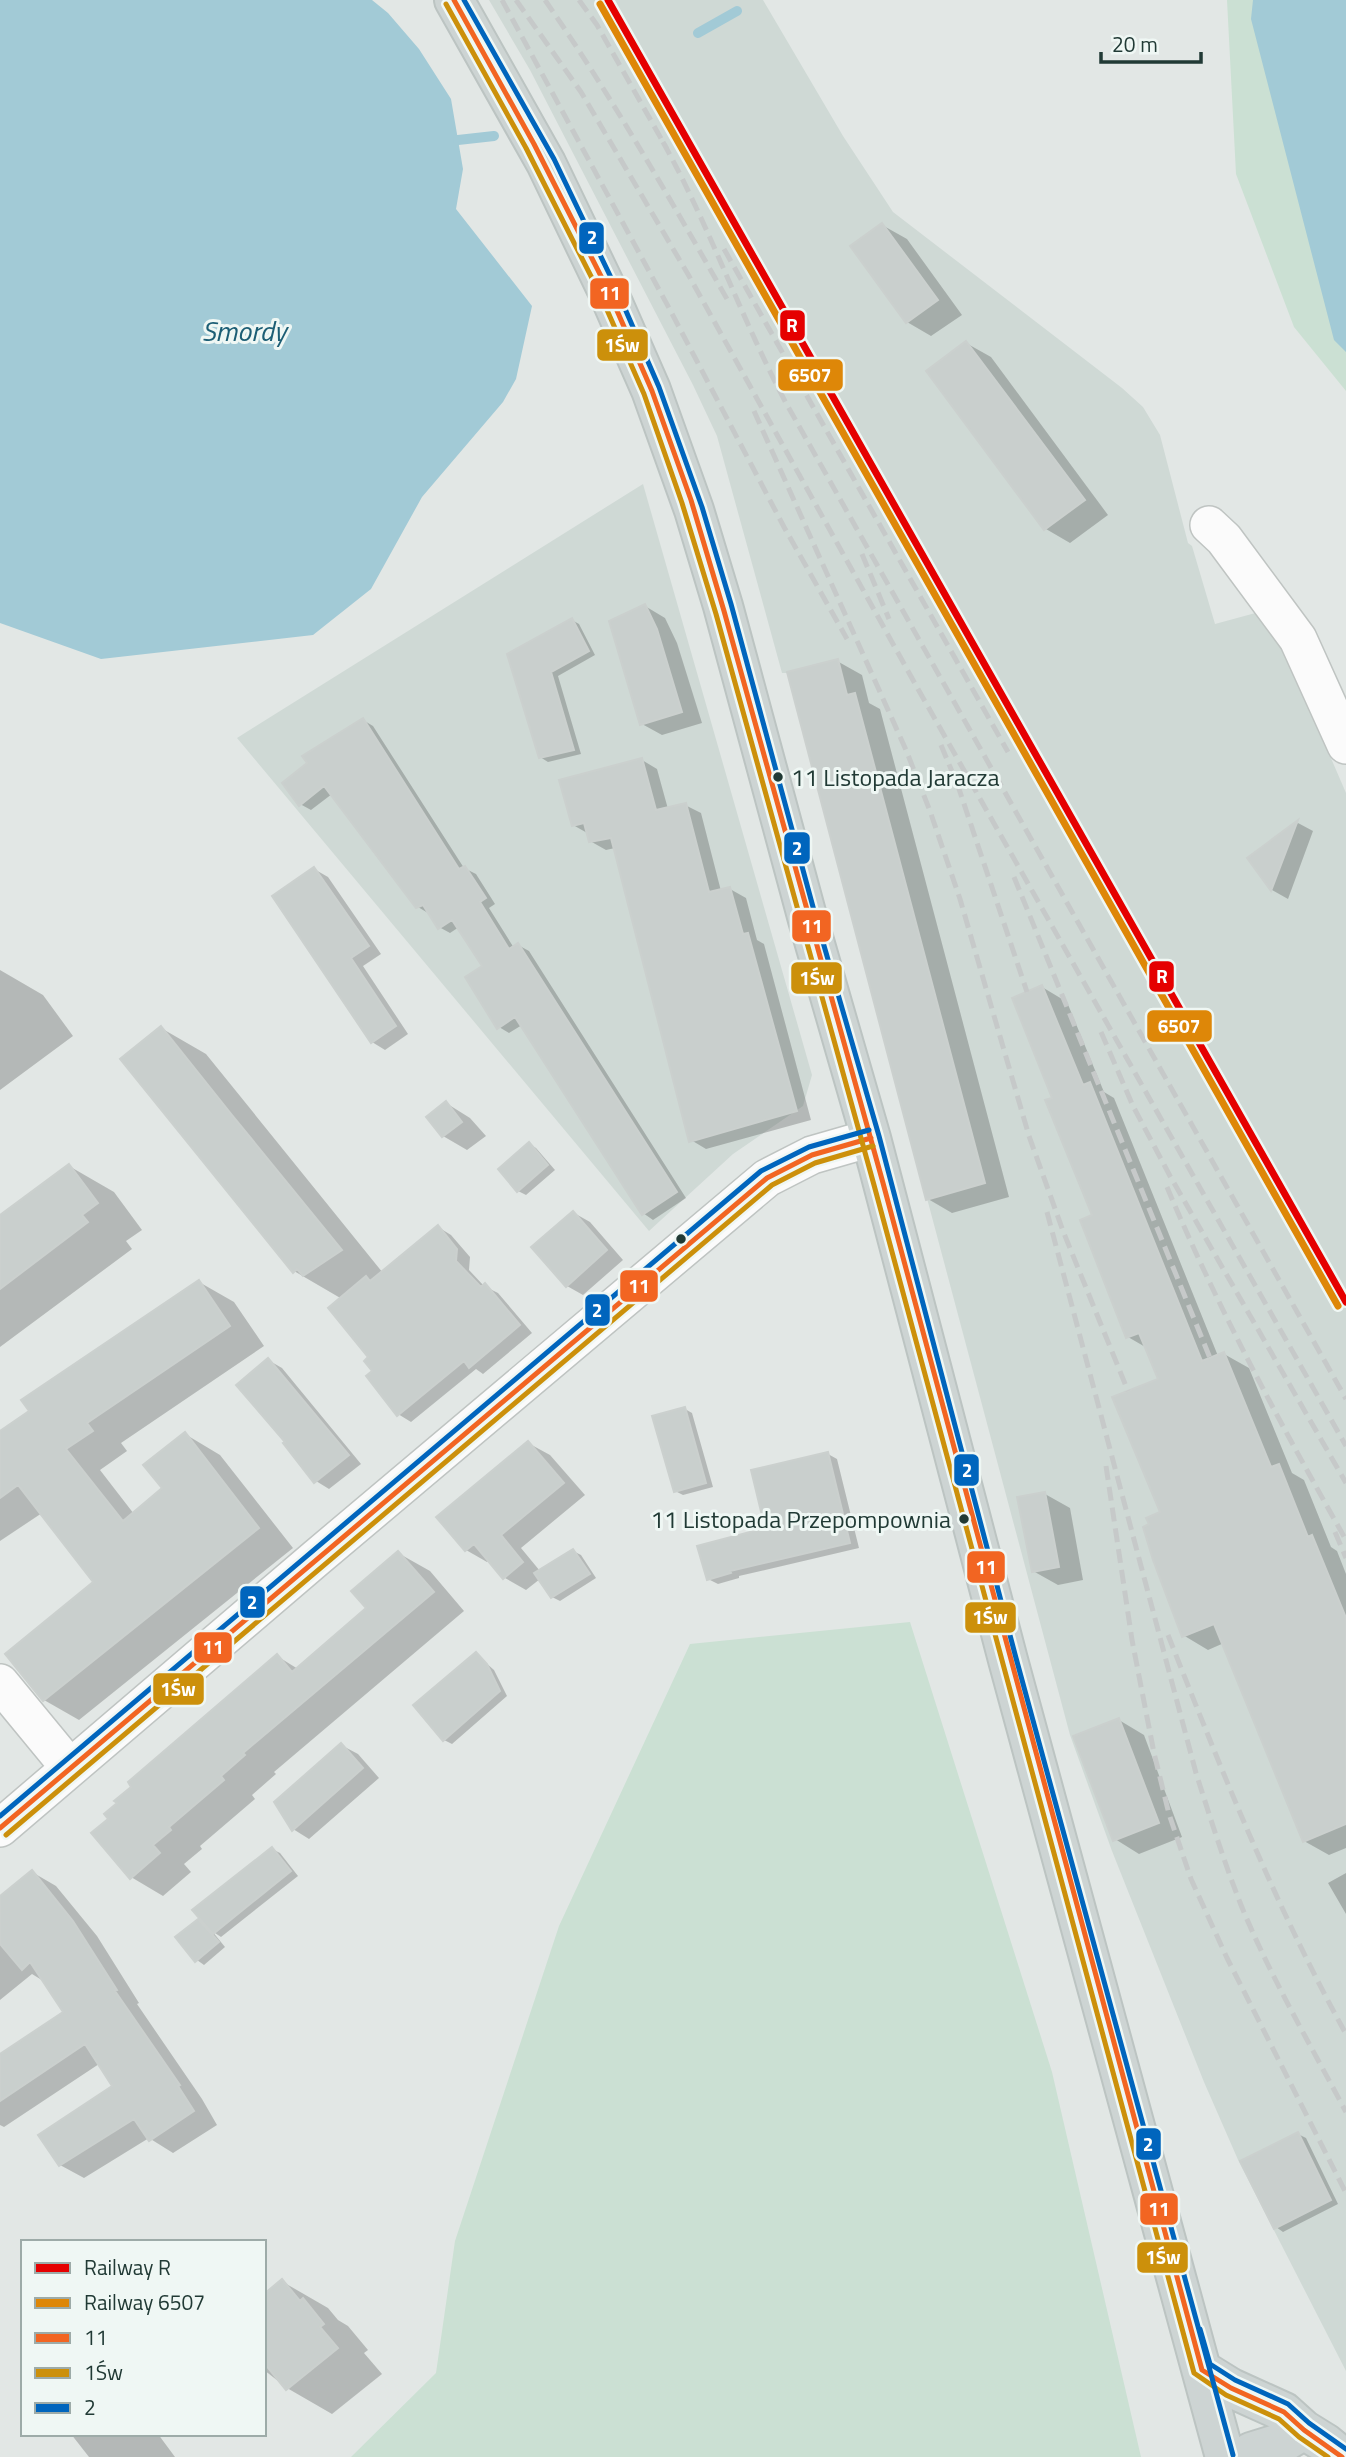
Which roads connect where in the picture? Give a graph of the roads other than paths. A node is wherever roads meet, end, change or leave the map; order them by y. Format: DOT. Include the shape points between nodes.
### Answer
graph roads {
  1 [pos="454,0"];
  2 [pos="1209,525"];
  3 [pos="1346,745"];
  4 [pos="871,1138"];
  5 [pos="0,1684"];
  6 [pos="70,1768"];
  7 [pos="0,1828"];
  8 [pos="1202,2370"];
  9 [pos="1304,2430"];
  10 [pos="1225,2457"];
  11 [pos="1247,2457"];
  12 [pos="1342,2457"];
  1 -- 4 [label="main road" via="546,163 651,390 723,606"];
  2 -- 3 [label="street" via="1298,639"];
  4 -- 6 [label="street" via="811,1155 767,1178"];
  4 -- 8 [label="main road"];
  5 -- 6 [label="street"];
  6 -- 7 [label="street"];
  8 -- 9 [label="main road" via="1284,2412"];
  8 -- 10 [label="main road"];
  9 -- 11 [label="main road"];
  9 -- 12 [label="main road"];
}
